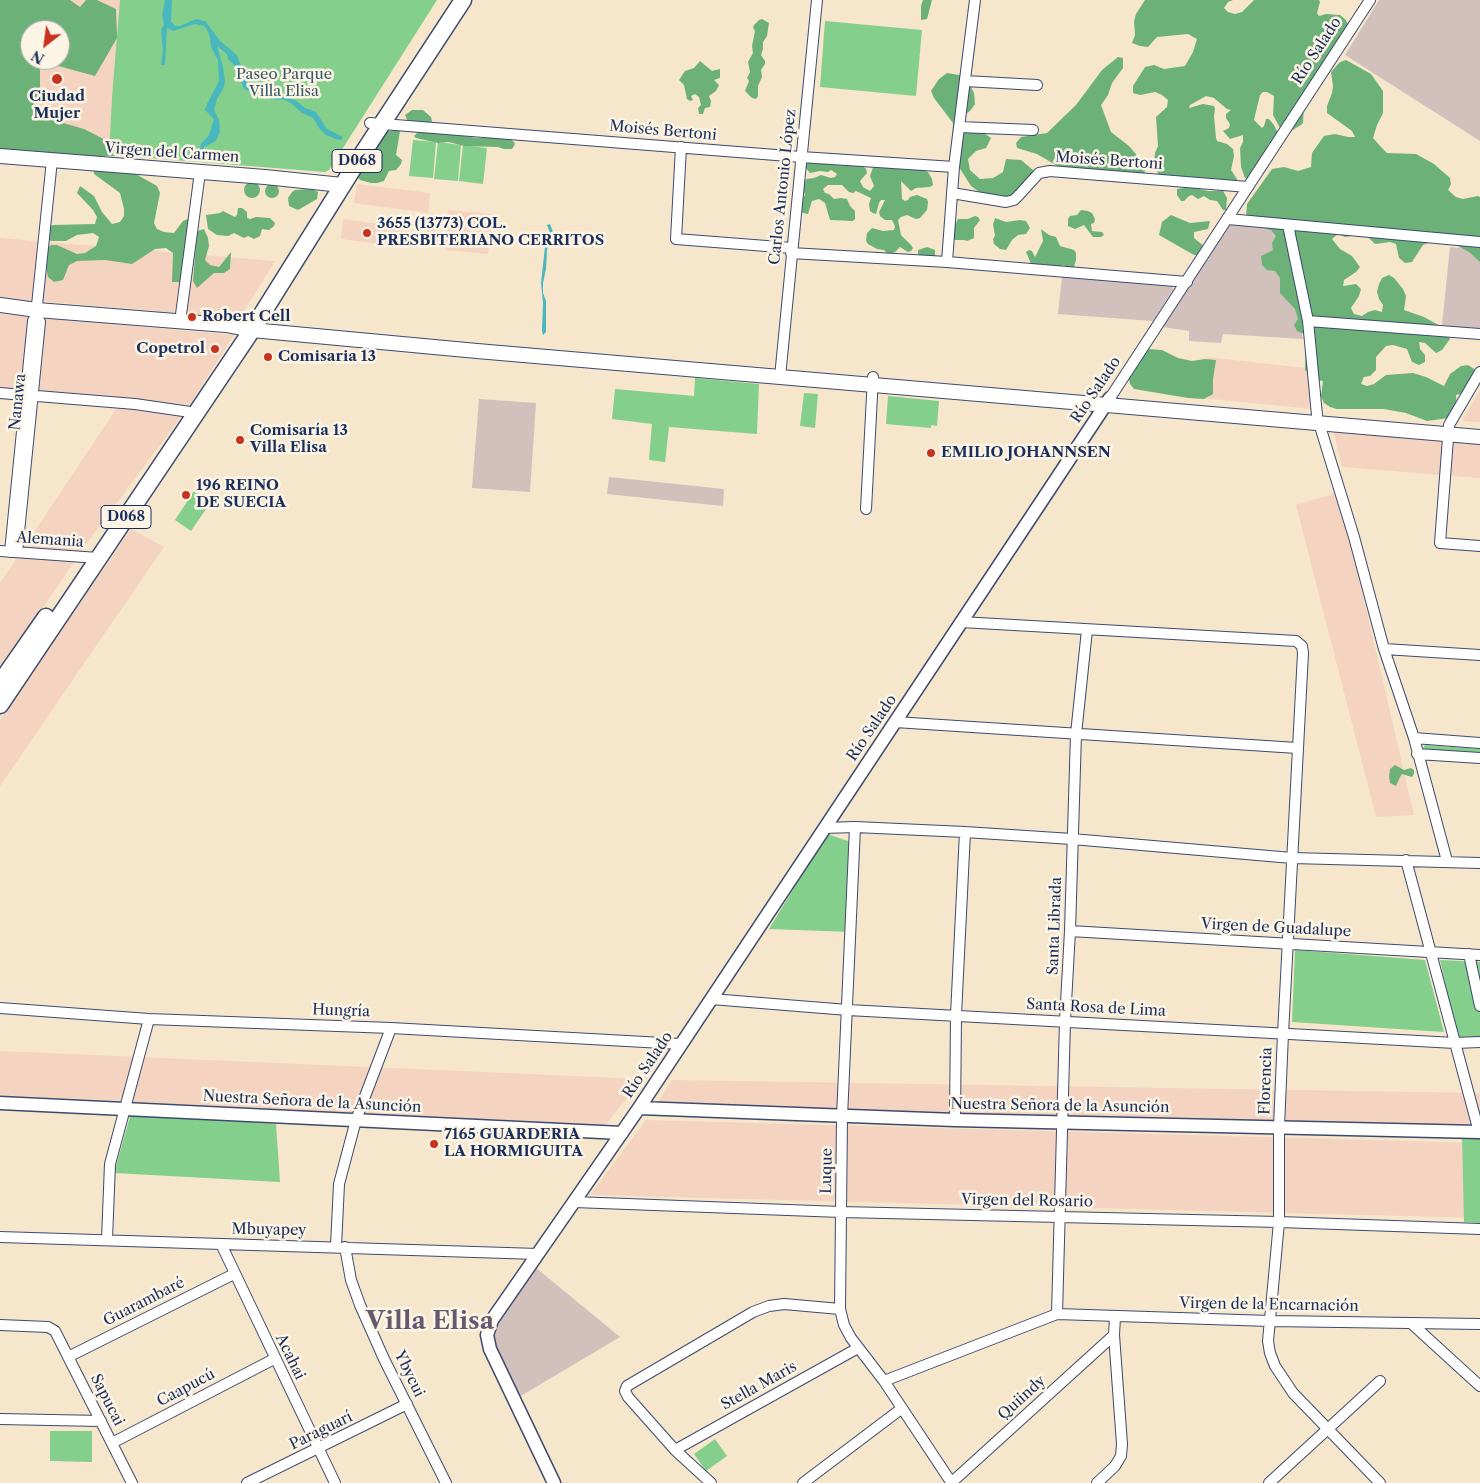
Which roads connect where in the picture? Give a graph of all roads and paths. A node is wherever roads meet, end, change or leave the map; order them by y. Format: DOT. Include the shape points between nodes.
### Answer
graph roads {
  1 [pos="451,0"];
  2 [pos="462,0"];
  3 [pos="817,0"];
  4 [pos="975,0"];
  5 [pos="1370,0"];
  6 [pos="965,81"];
  7 [pos="1037,85"];
  8 [pos="376,123"];
  9 [pos="960,127"];
  10 [pos="1033,130"];
  11 [pos="681,148"];
  12 [pos="0,156"];
  13 [pos="801,158"];
  14 [pos="52,160"];
  15 [pos="954,166"];
  16 [pos="200,172"];
  17 [pos="337,184"];
  18 [pos="1248,187"];
  19 [pos="952,193"];
  20 [pos="1228,219"];
  21 [pos="1288,225"];
  22 [pos="1480,242"];
  23 [pos="791,250"];
  24 [pos="947,262"];
  25 [pos="1187,282"];
  26 [pos="0,306"];
  27 [pos="36,312"];
  28 [pos="1308,321"];
  29 [pos="180,322"];
  30 [pos="249,326"];
  31 [pos="1480,334"];
  32 [pos="1480,372"];
  33 [pos="780,373"];
  34 [pos="872,381"];
  35 [pos="0,393"];
  36 [pos="30,396"];
  37 [pos="1108,402"];
  38 [pos="192,412"];
  39 [pos="1318,419"];
  40 [pos="1480,427"];
  41 [pos="1449,429"];
  42 [pos="1480,437"];
  43 [pos="866,509"];
  44 [pos="1480,546"];
  45 [pos="9,552"];
  46 [pos="93,558"];
  47 [pos="961,622"];
  48 [pos="1088,630"];
  49 [pos="1384,649"];
  50 [pos="1480,655"];
  51 [pos="13,663"];
  52 [pos="0,683"];
  53 [pos="0,705"];
  54 [pos="895,722"];
  55 [pos="1076,734"];
  56 [pos="1414,738"];
  57 [pos="1480,743"];
  58 [pos="1297,748"];
  59 [pos="1417,754"];
  60 [pos="1480,758"];
  61 [pos="855,827"];
  62 [pos="824,828"];
  63 [pos="966,832"];
  64 [pos="1072,839"];
  65 [pos="1292,858"];
  66 [pos="1406,860"];
  67 [pos="1447,861"];
  68 [pos="1480,863"];
  69 [pos="1070,931"];
  70 [pos="1287,944"];
  71 [pos="1431,952"];
  72 [pos="1469,954"];
  73 [pos="1480,955"];
  74 [pos="711,999"];
  75 [pos="1480,1006"];
  76 [pos="0,1008"];
  77 [pos="848,1010"];
  78 [pos="956,1015"];
  79 [pos="149,1019"];
  80 [pos="1065,1022"];
  81 [pos="391,1028"];
  82 [pos="1283,1034"];
  83 [pos="1480,1042"];
  84 [pos="1455,1043"];
  85 [pos="681,1044"];
  86 [pos="0,1103"];
  87 [pos="639,1108"];
  88 [pos="126,1109"];
  89 [pos="842,1116"];
  90 [pos="356,1120"];
  91 [pos="955,1120"];
  92 [pos="1062,1122"];
  93 [pos="1279,1127"];
  94 [pos="1479,1132"];
  95 [pos="622,1133"];
  96 [pos="574,1202"];
  97 [pos="842,1212"];
  98 [pos="1060,1217"];
  99 [pos="1280,1222"];
  100 [pos="1480,1229"];
  101 [pos="0,1237"];
  102 [pos="107,1240"];
  103 [pos="221,1244"];
  104 [pos="341,1247"];
  105 [pos="538,1254"];
  106 [pos="234,1274"];
  107 [pos="840,1309"];
  108 [pos="1057,1314"];
  109 [pos="1115,1317"];
  110 [pos="1270,1321"];
  111 [pos="1411,1323"];
  112 [pos="1480,1324"];
  113 [pos="0,1325"];
  114 [pos="1114,1335"];
  115 [pos="858,1348"];
  116 [pos="68,1357"];
  117 [pos="274,1359"];
  118 [pos="1380,1380"];
  119 [pos="884,1382"];
  120 [pos="1480,1386"];
  121 [pos="407,1404"];
  122 [pos="901,1408"];
  123 [pos="0,1419"];
  124 [pos="100,1421"];
  125 [pos="1329,1429"];
  126 [pos="112,1444"];
  127 [pos="318,1449"];
  128 [pos="674,1450"];
  129 [pos="951,1482"];
  130 [pos="132,1483"];
  131 [pos="247,1483"];
  132 [pos="334,1483"];
  133 [pos="446,1483"];
  134 [pos="554,1483"];
  135 [pos="711,1483"];
  136 [pos="803,1483"];
  137 [pos="1097,1483"];
  138 [pos="1268,1483"];
  139 [pos="1380,1483"];
  1 -- 8 [label="main road, D068"];
  2 -- 8 [label="main road, D068"];
  3 -- 13 [label="street, Carlos Antonio López"];
  4 -- 6 [label="street"];
  5 -- 18 [label="street, Río Salado"];
  6 -- 7 [label="street"];
  6 -- 9 [label="street"];
  8 -- 11 [label="street, Moisés Bertoni"];
  8 -- 17 [label="main road, D068"];
  9 -- 10 [label="street"];
  9 -- 15 [label="street"];
  11 -- 13 [label="street, Moisés Bertoni"];
  11 -- 23 [label="street" via="676,239"];
  12 -- 14 [label="main road, Virgen del Carmen"];
  13 -- 15 [label="street, Moisés Bertoni"];
  13 -- 23 [label="street, Carlos Antonio López"];
  14 -- 16 [label="main road, Virgen del Carmen"];
  14 -- 27 [label="street, Nanawa"];
  15 -- 19 [label="street"];
  16 -- 17 [label="main road, Virgen del Carmen"];
  16 -- 29 [label="street"];
  17 -- 30 [label="main road, D068"];
  18 -- 19 [label="street, Moisés Bertoni" via="1050,171 1039,173 1014,200 1006,202"];
  18 -- 20 [label="street, Río Salado"];
  19 -- 24 [label="street"];
  20 -- 21 [label="street"];
  20 -- 25 [label="street, Río Salado"];
  21 -- 22 [label="street"];
  21 -- 28 [label="street"];
  23 -- 24 [label="street"];
  23 -- 33 [label="street, Carlos Antonio López"];
  24 -- 25 [label="street"];
  25 -- 37 [label="street, Río Salado"];
  26 -- 27 [label="main road"];
  27 -- 29 [label="main road"];
  27 -- 36 [label="street, Nanawa" via="40,322"];
  28 -- 31 [label="street"];
  28 -- 39 [label="street"];
  29 -- 30 [label="main road"];
  30 -- 33 [label="main road"];
  30 -- 38 [label="main road, D068"];
  32 -- 41 [label="street"];
  33 -- 34 [label="main road"];
  34 -- 37 [label="main road"];
  34 -- 43 [label="street"];
  35 -- 36 [label="street"];
  36 -- 38 [label="street"];
  36 -- 45 [label="street, Nanawa"];
  37 -- 39 [label="main road"];
  37 -- 47 [label="street, Río Salado"];
  38 -- 46 [label="main road, D068"];
  39 -- 41 [label="main road"];
  39 -- 49 [label="street"];
  40 -- 41 [label="main road"];
  41 -- 42 [label="main road"];
  41 -- 44 [label="street" via="1440,542"];
  45 -- 46 [label="street, Alemania"];
  46 -- 51 [label="main road, D068"];
  47 -- 48 [label="street"];
  47 -- 54 [label="street, Río Salado"];
  48 -- 55 [label="street, Santa Librada"];
  48 -- 58 [label="street, Florencia" via="1296,641 1302,646 1303,654"];
  49 -- 50 [label="street"];
  49 -- 56 [label="street"];
  51 -- 52 [label="main road, D068"];
  51 -- 53 [label="main road, D068"];
  54 -- 55 [label="street"];
  54 -- 62 [label="street, Río Salado"];
  55 -- 58 [label="street"];
  55 -- 64 [label="street, Santa Librada"];
  56 -- 57 [label="street"];
  56 -- 59 [label="street"];
  58 -- 65 [label="street, Florencia"];
  59 -- 60 [label="street"];
  59 -- 67 [label="street"];
  61 -- 62 [label="street"];
  61 -- 63 [label="street"];
  61 -- 77 [label="street, Luque"];
  62 -- 74 [label="street, Río Salado"];
  63 -- 64 [label="street"];
  63 -- 78 [label="street"];
  64 -- 65 [label="street"];
  64 -- 69 [label="street, Santa Librada"];
  65 -- 66 [label="street"];
  65 -- 70 [label="street, Florencia"];
  66 -- 67 [label="street"];
  66 -- 71 [label="street"];
  67 -- 68 [label="street"];
  69 -- 70 [label="street, Virgen de Guadalupe"];
  69 -- 80 [label="street, Santa Librada"];
  70 -- 71 [label="street, Virgen de Guadalupe"];
  70 -- 82 [label="street, Florencia"];
  71 -- 72 [label="street, Virgen de Guadalupe"];
  71 -- 84 [label="street"];
  72 -- 73 [label="street, Virgen de Guadalupe"];
  72 -- 75 [label="street"];
  74 -- 77 [label="street, Santa Rosa de Lima"];
  74 -- 85 [label="street, Río Salado"];
  76 -- 79 [label="street, Hungría"];
  77 -- 78 [label="street, Santa Rosa de Lima"];
  77 -- 89 [label="street, Luque"];
  78 -- 80 [label="street, Santa Rosa de Lima"];
  78 -- 91 [label="street"];
  79 -- 81 [label="street, Hungría"];
  79 -- 88 [label="street"];
  80 -- 82 [label="street, Santa Rosa de Lima"];
  80 -- 92 [label="street, Santa Librada"];
  81 -- 85 [label="street, Hungría"];
  81 -- 90 [label="street, Ybycui"];
  82 -- 84 [label="street, Santa Rosa de Lima"];
  82 -- 93 [label="street, Florencia"];
  83 -- 84 [label="street, Santa Rosa de Lima"];
  84 -- 94 [label="street"];
  85 -- 87 [label="street, Río Salado"];
  86 -- 88 [label="street, Nuestra Señora de la Asunción"];
  87 -- 89 [label="street, Nuestra Señora de la Asunción"];
  87 -- 95 [label="street, Río Salado"];
  88 -- 90 [label="street, Nuestra Señora de la Asunción"];
  88 -- 102 [label="street" via="110,1164"];
  89 -- 91 [label="street, Nuestra Señora de la Asunción"];
  89 -- 97 [label="street, Luque"];
  90 -- 95 [label="street, Nuestra Señora de la Asunción"];
  90 -- 104 [label="street, Ybycui" via="339,1184"];
  91 -- 92 [label="street, Nuestra Señora de la Asunción"];
  92 -- 93 [label="street, Nuestra Señora de la Asunción"];
  92 -- 98 [label="street, Santa Librada"];
  93 -- 94 [label="street, Nuestra Señora de la Asunción"];
  93 -- 99 [label="street, Florencia"];
  95 -- 96 [label="street, Río Salado"];
  96 -- 97 [label="street, Virgen del Rosario"];
  96 -- 105 [label="street, Río Salado"];
  97 -- 98 [label="street, Virgen del Rosario"];
  97 -- 107 [label="street, Luque"];
  98 -- 99 [label="street, Virgen del Rosario"];
  98 -- 108 [label="street, Santa Librada"];
  99 -- 100 [label="street, Virgen del Rosario"];
  99 -- 110 [label="street, Florencia"];
  101 -- 102 [label="street, Mbuyapey"];
  102 -- 103 [label="street, Mbuyapey"];
  103 -- 104 [label="street, Mbuyapey"];
  103 -- 106 [label="street, Acahai"];
  104 -- 105 [label="street, Mbuyapey"];
  104 -- 121 [label="street, Ybycui" via="360,1305"];
  105 -- 134 [label="street, Río Salado" via="499,1307 488,1335 490,1350"];
  106 -- 116 [label="street, Guarambaré"];
  106 -- 117 [label="street, Acahai"];
  107 -- 115 [label="street, Luque" via="844,1325"];
  107 -- 128 [label="street" via="784,1304 769,1306 753,1312 627,1386 628,1397"];
  108 -- 109 [label="street, Virgen de la Encarnación"];
  108 -- 119 [label="street"];
  109 -- 110 [label="street, Virgen de la Encarnación"];
  109 -- 114 [label="street"];
  110 -- 111 [label="street, Virgen de la Encarnación"];
  110 -- 125 [label="street, Florencia" via="1269,1347 1275,1366 1293,1393"];
  111 -- 112 [label="street, Virgen de la Encarnación"];
  111 -- 120 [label="street"];
  113 -- 116 [label="street, Sapucai" via="55,1331"];
  114 -- 129 [label="street, Quiindy"];
  114 -- 137 [label="street" via="1121,1456"];
  115 -- 119 [label="street, Luque"];
  115 -- 128 [label="street, Stella Maris"];
  116 -- 124 [label="street, Sapucai"];
  117 -- 126 [label="street, Caapucú"];
  117 -- 127 [label="street, Acahai"];
  118 -- 125 [label="street"];
  119 -- 122 [label="street, Luque"];
  121 -- 127 [label="street, Paraguarí"];
  121 -- 133 [label="street, Ybycui"];
  122 -- 129 [label="street, Luque"];
  122 -- 136 [label="street"];
  123 -- 124 [label="street"];
  124 -- 126 [label="street, Sapucai"];
  125 -- 138 [label="street"];
  125 -- 139 [label="street, Florencia"];
  126 -- 130 [label="street, Sapucai"];
  127 -- 131 [label="street, Paraguarí"];
  127 -- 132 [label="street, Acahai"];
  128 -- 135 [label="street"];
}
